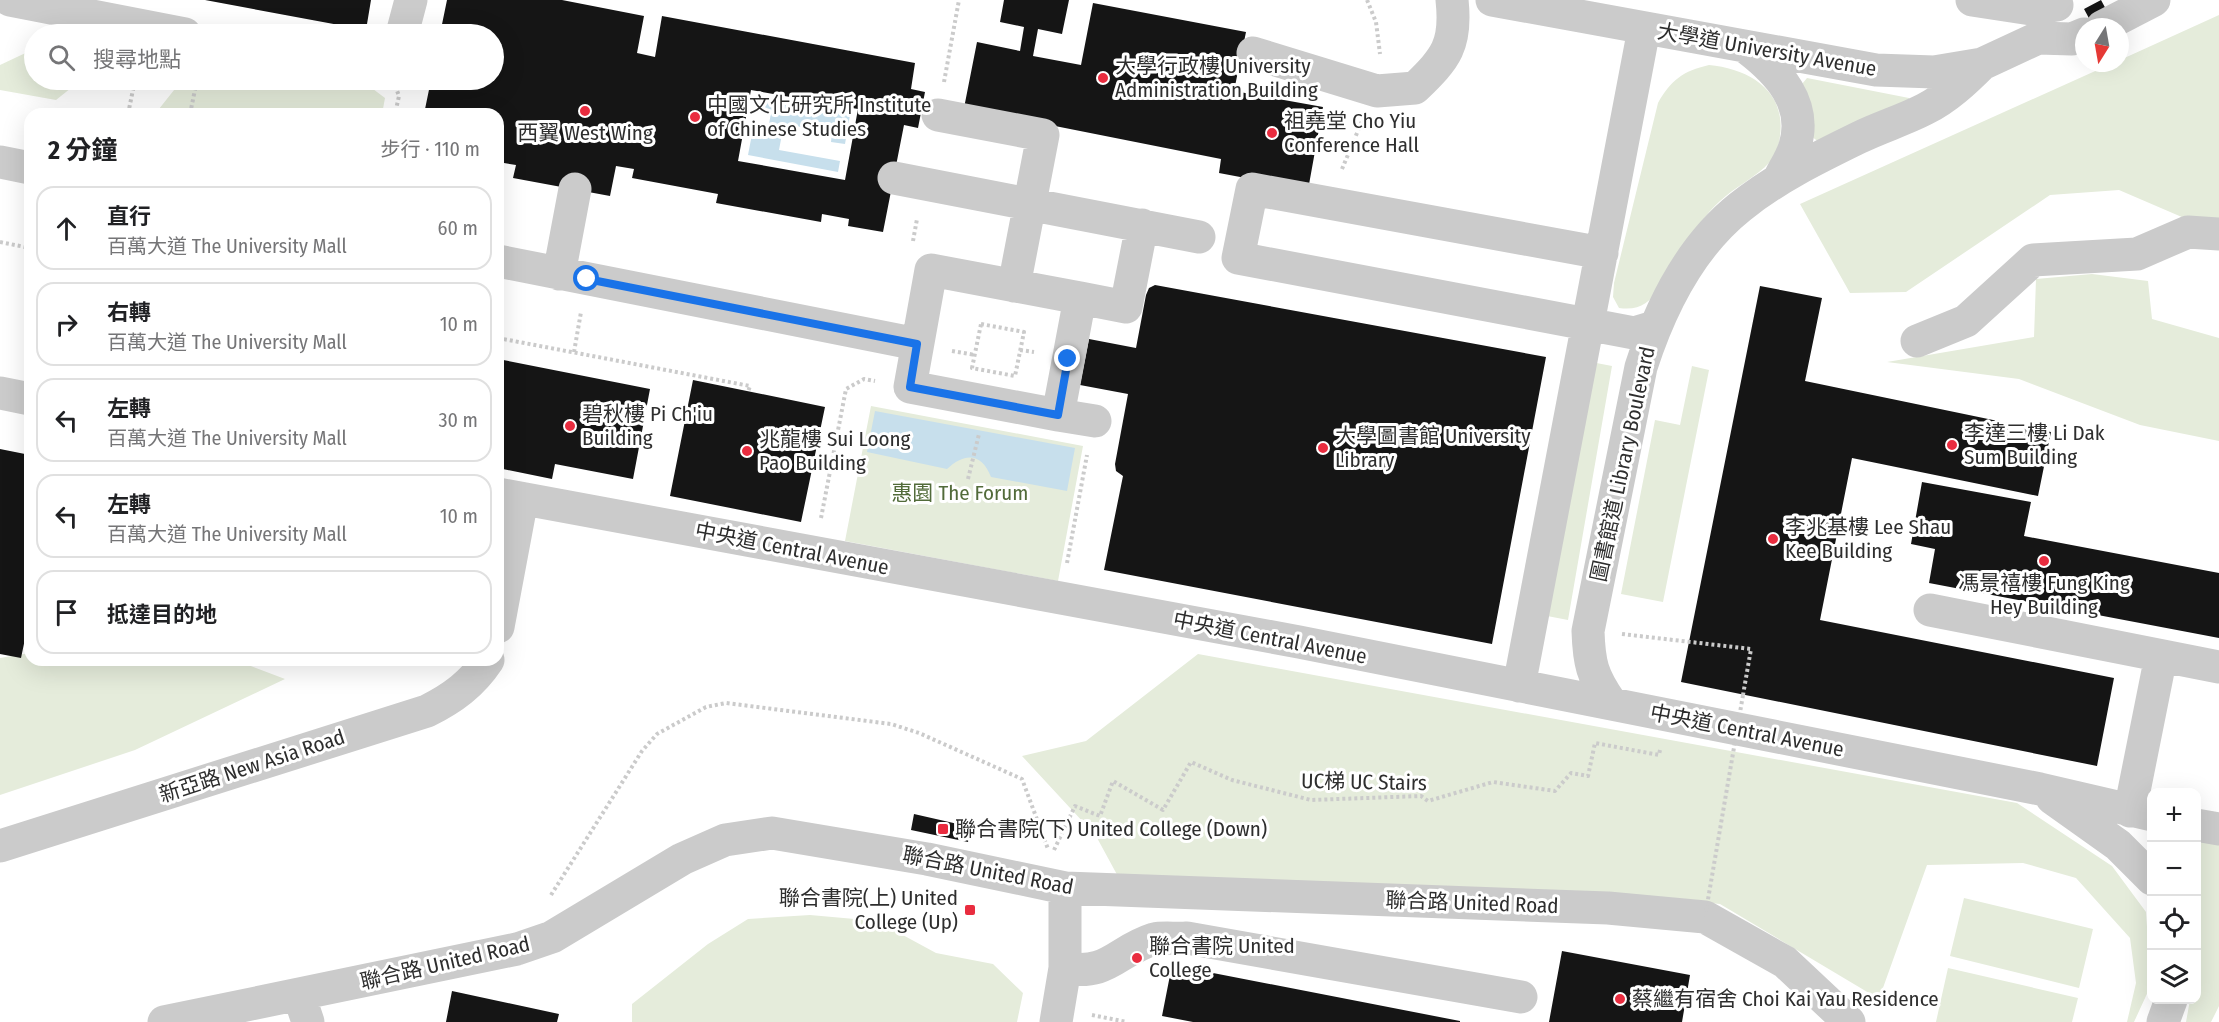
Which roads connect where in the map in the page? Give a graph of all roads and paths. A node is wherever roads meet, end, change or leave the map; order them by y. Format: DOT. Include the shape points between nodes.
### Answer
graph roads {
  1 [pos="10,0"];
  2 [pos="411,0"];
  3 [pos="959,0"];
  4 [pos="1367,0"];
  5 [pos="1452,0"];
  6 [pos="1492,0"];
  7 [pos="1972,0"];
  8 [pos="2154,0"];
  9 [pos="2062,2"];
  10 [pos="2119,18"];
  11 [pos="134,24"];
  12 [pos="405,24"];
  13 [pos="1644,29"];
  14 [pos="2038,38"];
  15 [pos="2075,38"];
  16 [pos="1748,48"];
  17 [pos="1253,53"];
  18 [pos="1982,64"];
  19 [pos="133,90"];
  20 [pos="195,90"];
  21 [pos="397,90"];
  22 [pos="1377,91"];
  23 [pos="129,108"];
  24 [pos="191,108"];
  25 [pos="396,108"];
  26 [pos="938,115"];
  27 [pos="0,162"];
  28 [pos="24,167"];
  29 [pos="894,178"];
  30 [pos="1779,179"];
  31 [pos="575,189"];
  32 [pos="1030,204"];
  33 [pos="1330,204"];
  34 [pos="1142,225"];
  35 [pos="2219,234"];
  36 [pos="1198,237"];
  37 [pos="0,242"];
  38 [pos="24,247"];
  39 [pos="1602,253"];
  40 [pos="504,262"];
  41 [pos="559,274"];
  42 [pos="1014,285"];
  43 [pos="1080,298"];
  44 [pos="1588,324"];
  45 [pos="1654,327"];
  46 [pos="504,339"];
  47 [pos="1917,340"];
  48 [pos="917,344"];
  49 [pos="1015,376"];
  50 [pos="910,387"];
  51 [pos="748,392"];
  52 [pos="0,393"];
  53 [pos="24,398"];
  54 [pos="1058,415"];
  55 [pos="1095,421"];
  56 [pos="980,431"];
  57 [pos="828,477"];
  58 [pos="968,479"];
  59 [pos="510,496"];
  60 [pos="504,562"];
  61 [pos="1059,599"];
  62 [pos="1930,610"];
  63 [pos="1690,641"];
  64 [pos="2161,656"];
  65 [pos="483,666"];
  66 [pos="2219,667"];
  67 [pos="1519,686"];
  68 [pos="1611,703"];
  69 [pos="1668,716"];
  70 [pos="2040,789"];
  71 [pos="2141,813"];
  72 [pos="2201,826"];
  73 [pos="2219,829"];
  74 [pos="0,846"];
  75 [pos="2147,875"];
  76 [pos="1065,888"];
  77 [pos="548,900"];
  78 [pos="1705,917"];
  79 [pos="1065,968"];
  80 [pos="1521,997"];
  81 [pos="2169,1004"];
  82 [pos="304,1008"];
  83 [pos="164,1022"];
  84 [pos="1056,1022"];
  85 [pos="1850,1022"];
  86 [pos="2163,1022"];
  1 -- 11 [label="street"];
  2 -- 12 [label="street"];
  3 -- 26 [label="path"];
  4 -- 22 [label="path" via="1376,22 1380,53"];
  5 -- 22 [label="street" via="1455,28 1442,61 1415,88"];
  6 -- 13 [label="street, 大學道 University Avenue"];
  7 -- 9 [label="street" via="2031,9"];
  8 -- 10 [label="street"];
  9 -- 14 [label="street" via="2045,20"];
  13 -- 16 [label="street, 大學道 University Avenue"];
  13 -- 39 [label="street"];
  14 -- 15 [label="street, 大學道 University Avenue"];
  14 -- 18 [label="street, 大學道 University Avenue"];
  16 -- 18 [label="street, 大學道 University Avenue" via="1876,70 1934,72"];
  16 -- 30 [label="street" via="1774,70 1789,91 1798,119 1795,146"];
  17 -- 22 [label="street"];
  18 -- 30 [label="street, 圖書館道 Library Boulevard" via="1926,109 1860,136"];
  19 -- 23 [label="path"];
  20 -- 24 [label="path"];
  21 -- 25 [label="path"];
  22 -- 33 [label="path" via="1348,152"];
  26 -- 32 [label="street" via="1043,135"];
  27 -- 28 [label="street"];
  29 -- 32 [label="street"];
  30 -- 45 [label="street, 圖書館道 Library Boulevard" via="1738,208 1700,248"];
  31 -- 41 [label="street"];
  32 -- 34 [label="street"];
  32 -- 42 [label="street"];
  33 -- 39 [label="street"];
  33 -- 44 [label="street" via="1252,189 1238,258"];
  34 -- 36 [label="street"];
  34 -- 43 [label="street" via="1126,307"];
  35 -- 47 [label="street" via="2188,232 2137,254 2033,260 1966,321"];
  37 -- 38 [label="path"];
  39 -- 44 [label="street"];
  40 -- 41 [label="street"];
  41 -- 48 [label="street"];
  42 -- 43 [label="street"];
  42 -- 48 [label="street" via="931,270"];
  43 -- 54 [label="street"];
  44 -- 45 [label="street" via="1635,333"];
  44 -- 67 [label="street"];
  45 -- 68 [label="street, 圖書館道 Library Boulevard" via="1641,367 1588,631 1589,663"];
  46 -- 51 [label="path" via="750,386"];
  48 -- 50 [label="street"];
  49 -- 49 [label="path" via="1024,332 981,324 972,368"];
  50 -- 54 [label="street"];
  50 -- 57 [label="path" via="864,379 846,389"];
  52 -- 53 [label="street"];
  54 -- 55 [label="street"];
  55 -- 61 [label="path"];
  56 -- 58 [label="path"];
  59 -- 60 [label="street"];
  59 -- 61 [label="street, 中央道 Central Avenue"];
  61 -- 67 [label="street, 中央道 Central Avenue"];
  62 -- 64 [label="street"];
  63 -- 78 [label="path, bridge" via="1751,649"];
  64 -- 66 [label="street"];
  64 -- 71 [label="street"];
  65 -- 74 [label="street, 新亞路 New Asia Road" via="469,685 427,711"];
  67 -- 68 [label="street, 中央道 Central Avenue"];
  68 -- 69 [label="street, 中央道 Central Avenue"];
  69 -- 70 [label="street, 中央道 Central Avenue"];
  69 -- 77 [label="path, UC梯 UC Stairs" via="1659,754 1595,743 1588,776 1571,773 1555,790 1493,782 1428,801 1421,796 1311,800 1232,780 1191,762 1163,810 1113,781 1100,816 1075,806 1051,856 1022,779 891,724 716,704 657,734 650,742"];
  70 -- 71 [label="street, 中央道 Central Avenue"];
  70 -- 75 [label="street, 中央道 Central Avenue" via="2118,845"];
  72 -- 73 [label="street"];
  76 -- 78 [label="street, 聯合路 United Road" via="1585,907"];
  76 -- 79 [label="street"];
  76 -- 82 [label="street, 聯合路 United Road" via="927,859 772,833 725,840 682,859 543,940"];
  78 -- 85 [label="street, 聯合路 United Road" via="1785,962"];
  79 -- 80 [label="street" via="1098,969 1155,939 1187,938"];
  79 -- 84 [label="street"];
  81 -- 86 [label="street"];
  82 -- 83 [label="street, 聯合路 United Road"];
}
